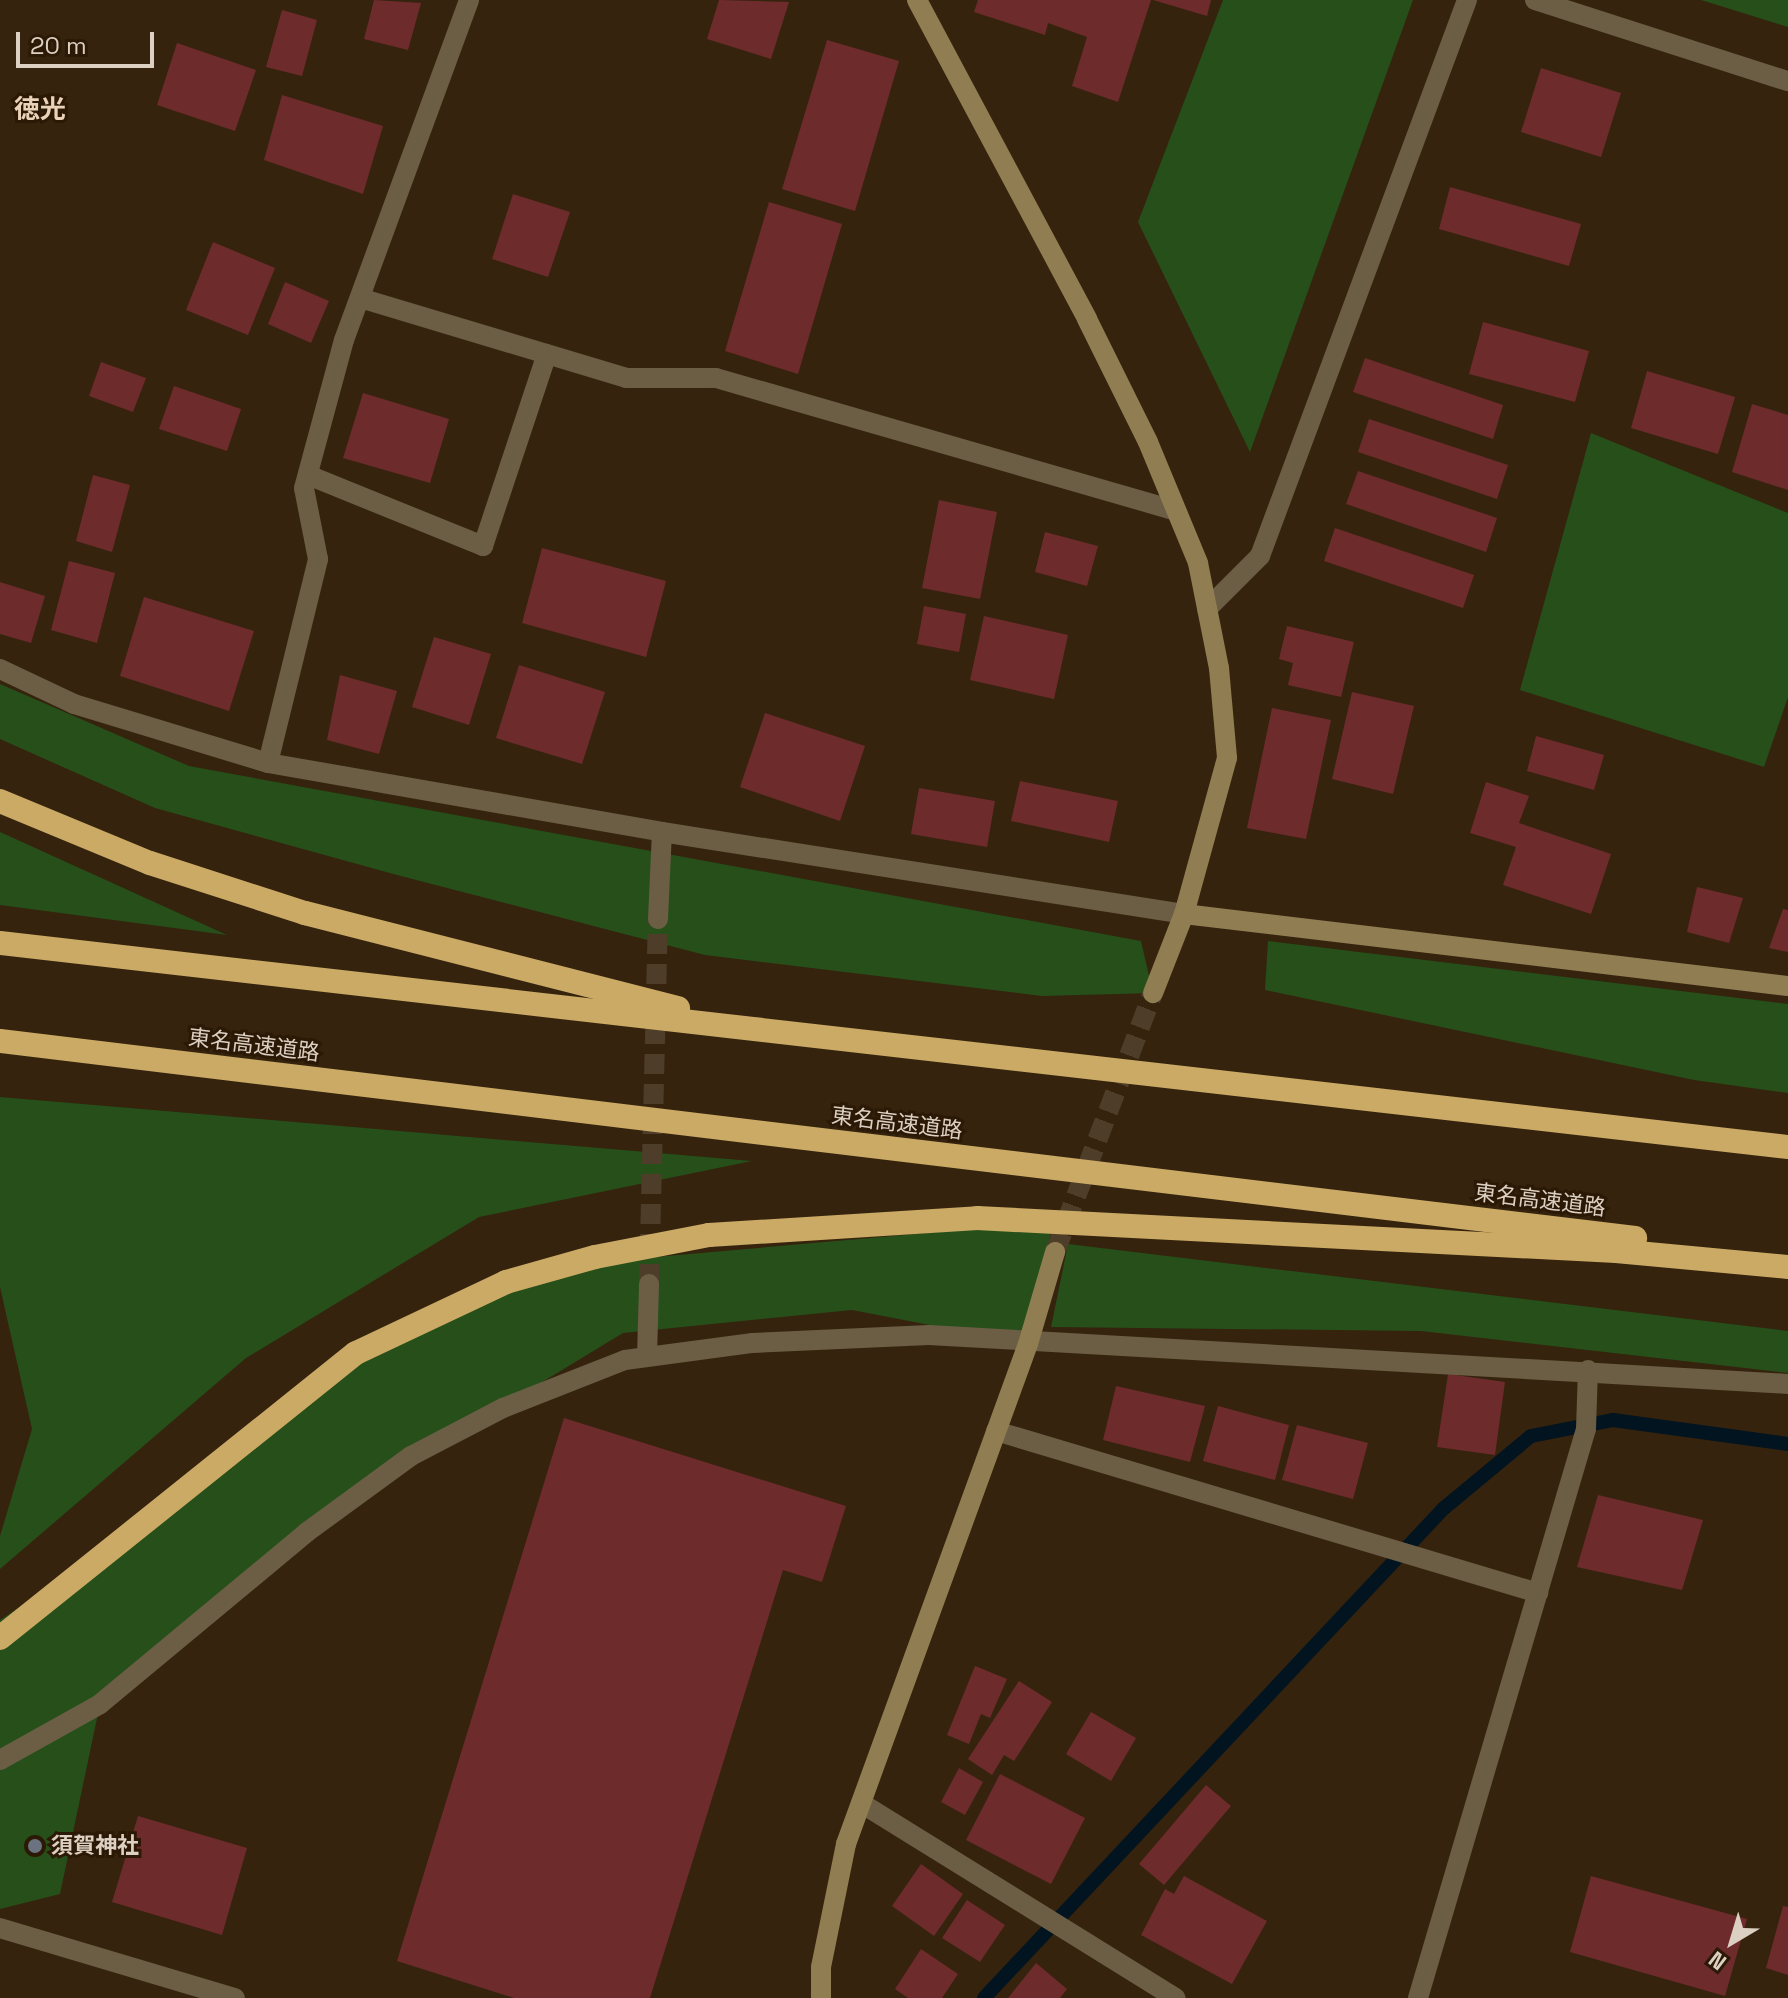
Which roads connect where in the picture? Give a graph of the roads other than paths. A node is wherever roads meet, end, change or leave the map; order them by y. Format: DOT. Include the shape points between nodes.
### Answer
graph roads {
  1 [pos="469,0"];
  2 [pos="917,0"];
  3 [pos="1467,0"];
  4 [pos="1535,0"];
  5 [pos="1788,81"];
  6 [pos="360,298"];
  7 [pos="547,354"];
  8 [pos="308,475"];
  9 [pos="1176,511"];
  10 [pos="1207,609"];
  11 [pos="0,669"];
  12 [pos="268,763"];
  13 [pos="0,801"];
  14 [pos="662,832"];
  15 [pos="1184,914"];
  16 [pos="658,919"];
  17 [pos="0,943"];
  18 [pos="1788,986"];
  19 [pos="1153,993"];
  20 [pos="774,1031"];
  21 [pos="0,1041"];
  22 [pos="1788,1147"];
  23 [pos="1055,1252"];
  24 [pos="1788,1256"];
  25 [pos="1788,1267"];
  26 [pos="649,1284"];
  27 [pos="1028,1344"];
  28 [pos="647,1357"];
  29 [pos="1588,1370"];
  30 [pos="1788,1384"];
  31 [pos="996,1431"];
  32 [pos="1538,1593"];
  33 [pos="0,1638"];
  34 [pos="0,1760"];
  35 [pos="861,1803"];
  36 [pos="0,1928"];
  37 [pos="235,1998"];
  38 [pos="821,1998"];
  39 [pos="1175,1998"];
  40 [pos="1418,1998"];
  1 -- 6 [label="street"];
  2 -- 9 [label="street" via="1087,319"];
  3 -- 10 [label="street" via="1260,556"];
  4 -- 5 [label="street"];
  6 -- 7 [label="street"];
  6 -- 8 [label="street"];
  7 -- 8 [label="street" via="483,546"];
  7 -- 9 [label="street" via="626,378 716,378"];
  8 -- 12 [label="street" via="304,488 318,559"];
  9 -- 10 [label="street" via="1198,563"];
  10 -- 15 [label="street" via="1227,758"];
  11 -- 12 [label="street" via="74,704"];
  12 -- 14 [label="street"];
  13 -- 20 [label="highway" via="150,863 305,913"];
  14 -- 15 [label="street"];
  14 -- 16 [label="street"];
  15 -- 18 [label="street"];
  15 -- 19 [label="street"];
  17 -- 20 [label="highway"];
  20 -- 22 [label="highway"];
  21 -- 24 [label="highway, 東名高速道路"];
  23 -- 27 [label="street"];
  25 -- 33 [label="highway" via="1616,1251 977,1218 709,1235 595,1257 506,1282 356,1353"];
  26 -- 28 [label="street"];
  27 -- 28 [label="street" via="929,1335 753,1343"];
  27 -- 29 [label="street"];
  27 -- 31 [label="street"];
  28 -- 34 [label="street" via="625,1360 503,1408 411,1456 307,1532 100,1704"];
  29 -- 30 [label="street"];
  29 -- 32 [label="street" via="1586,1429"];
  31 -- 32 [label="street"];
  31 -- 35 [label="street"];
  32 -- 40 [label="street"];
  35 -- 38 [label="street" via="821,1967"];
  35 -- 39 [label="street"];
  36 -- 37 [label="street"];
}
